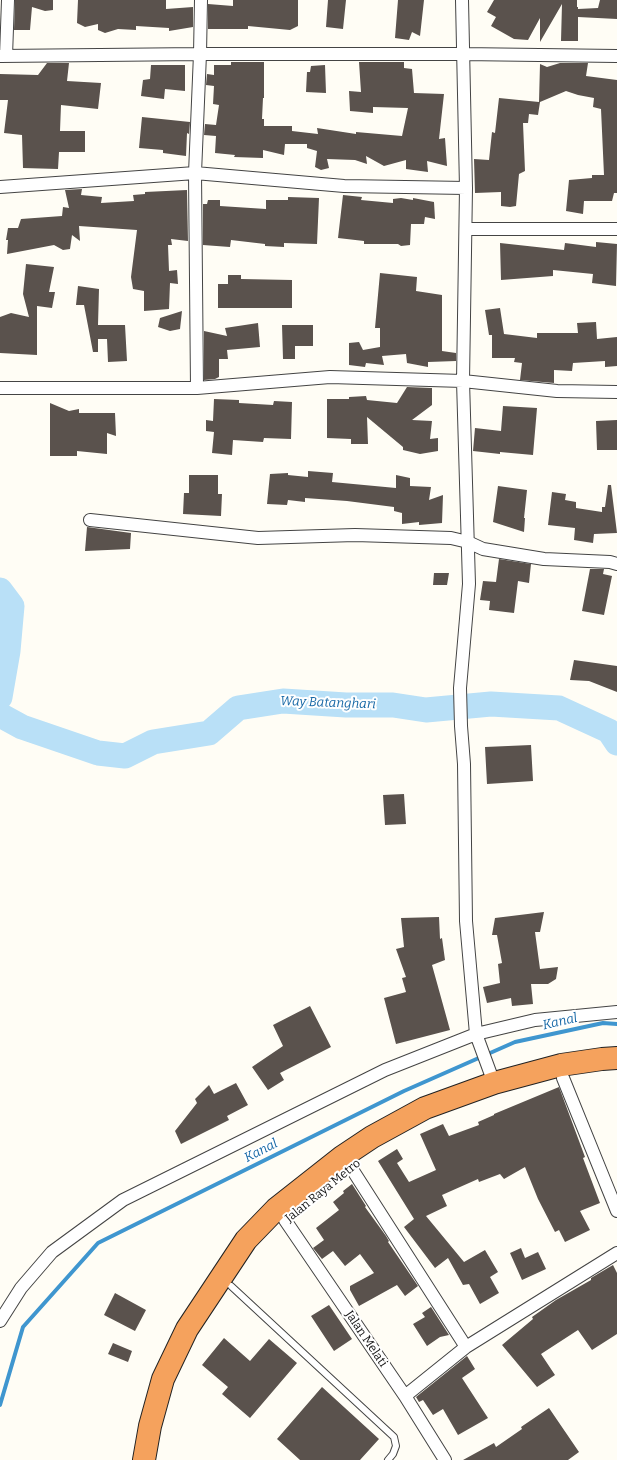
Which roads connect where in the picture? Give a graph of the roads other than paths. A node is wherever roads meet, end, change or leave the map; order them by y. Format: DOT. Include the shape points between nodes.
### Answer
graph roads {
  1 [pos="8,0"];
  2 [pos="201,0"];
  3 [pos="462,0"];
  4 [pos="200,54"];
  5 [pos="462,54"];
  6 [pos="3,56"];
  7 [pos="617,56"];
  8 [pos="194,173"];
  9 [pos="0,187"];
  10 [pos="466,188"];
  11 [pos="466,229"];
  12 [pos="617,229"];
  13 [pos="464,381"];
  14 [pos="0,388"];
  15 [pos="197,388"];
  16 [pos="617,392"];
  17 [pos="90,520"];
  18 [pos="468,542"];
  19 [pos="617,564"];
  20 [pos="617,1012"];
  21 [pos="478,1040"];
  22 [pos="617,1058"];
  23 [pos="617,1072"];
  24 [pos="491,1075"];
  25 [pos="563,1078"];
  26 [pos="350,1166"];
  27 [pos="617,1211"];
  28 [pos="285,1220"];
  29 [pos="617,1253"];
  30 [pos="231,1286"];
  31 [pos="0,1321"];
  32 [pos="466,1347"];
  33 [pos="405,1396"];
  34 [pos="144,1460"];
  35 [pos="159,1460"];
  36 [pos="388,1460"];
  37 [pos="445,1460"];
  1 -- 6 [label="street"];
  2 -- 4 [label="street"];
  3 -- 5 [label="street"];
  4 -- 5 [label="street"];
  4 -- 6 [label="street"];
  4 -- 8 [label="street"];
  5 -- 7 [label="street"];
  5 -- 10 [label="street"];
  8 -- 9 [label="street"];
  8 -- 10 [label="street" via="344,186"];
  8 -- 15 [label="street"];
  10 -- 11 [label="street"];
  11 -- 12 [label="street"];
  11 -- 13 [label="street"];
  13 -- 15 [label="street" via="330,377"];
  13 -- 16 [label="street" via="557,391"];
  13 -- 18 [label="street"];
  14 -- 15 [label="street"];
  17 -- 18 [label="street" via="258,538 355,535 451,538"];
  18 -- 19 [label="street" via="483,549 544,559"];
  18 -- 21 [label="street" via="468,584 460,688 464,764 466,921"];
  20 -- 21 [label="street" via="535,1020"];
  21 -- 24 [label="street"];
  21 -- 31 [label="street" via="385,1070 123,1200 52,1252 21,1288"];
  22 -- 24 [label="highway"];
  23 -- 25 [label="highway, Jalan Raya Metro"];
  24 -- 34 [label="highway" via="372,1137 342,1157 276,1209 246,1240 187,1330 163,1379"];
  25 -- 26 [label="highway, Jalan Raya Metro" via="498,1094 430,1120 380,1146"];
  25 -- 27 [label="street"];
  26 -- 28 [label="highway, Jalan Raya Metro"];
  26 -- 32 [label="street"];
  28 -- 30 [label="highway, Jalan Raya Metro"];
  28 -- 33 [label="street, Jalan Melati"];
  29 -- 32 [label="street"];
  30 -- 35 [label="highway, Jalan Raya Metro" via="199,1334 176,1384"];
  30 -- 36 [label="lane" via="394,1437 396,1446"];
  32 -- 33 [label="street"];
  33 -- 37 [label="street, Jalan Melati"];
}
